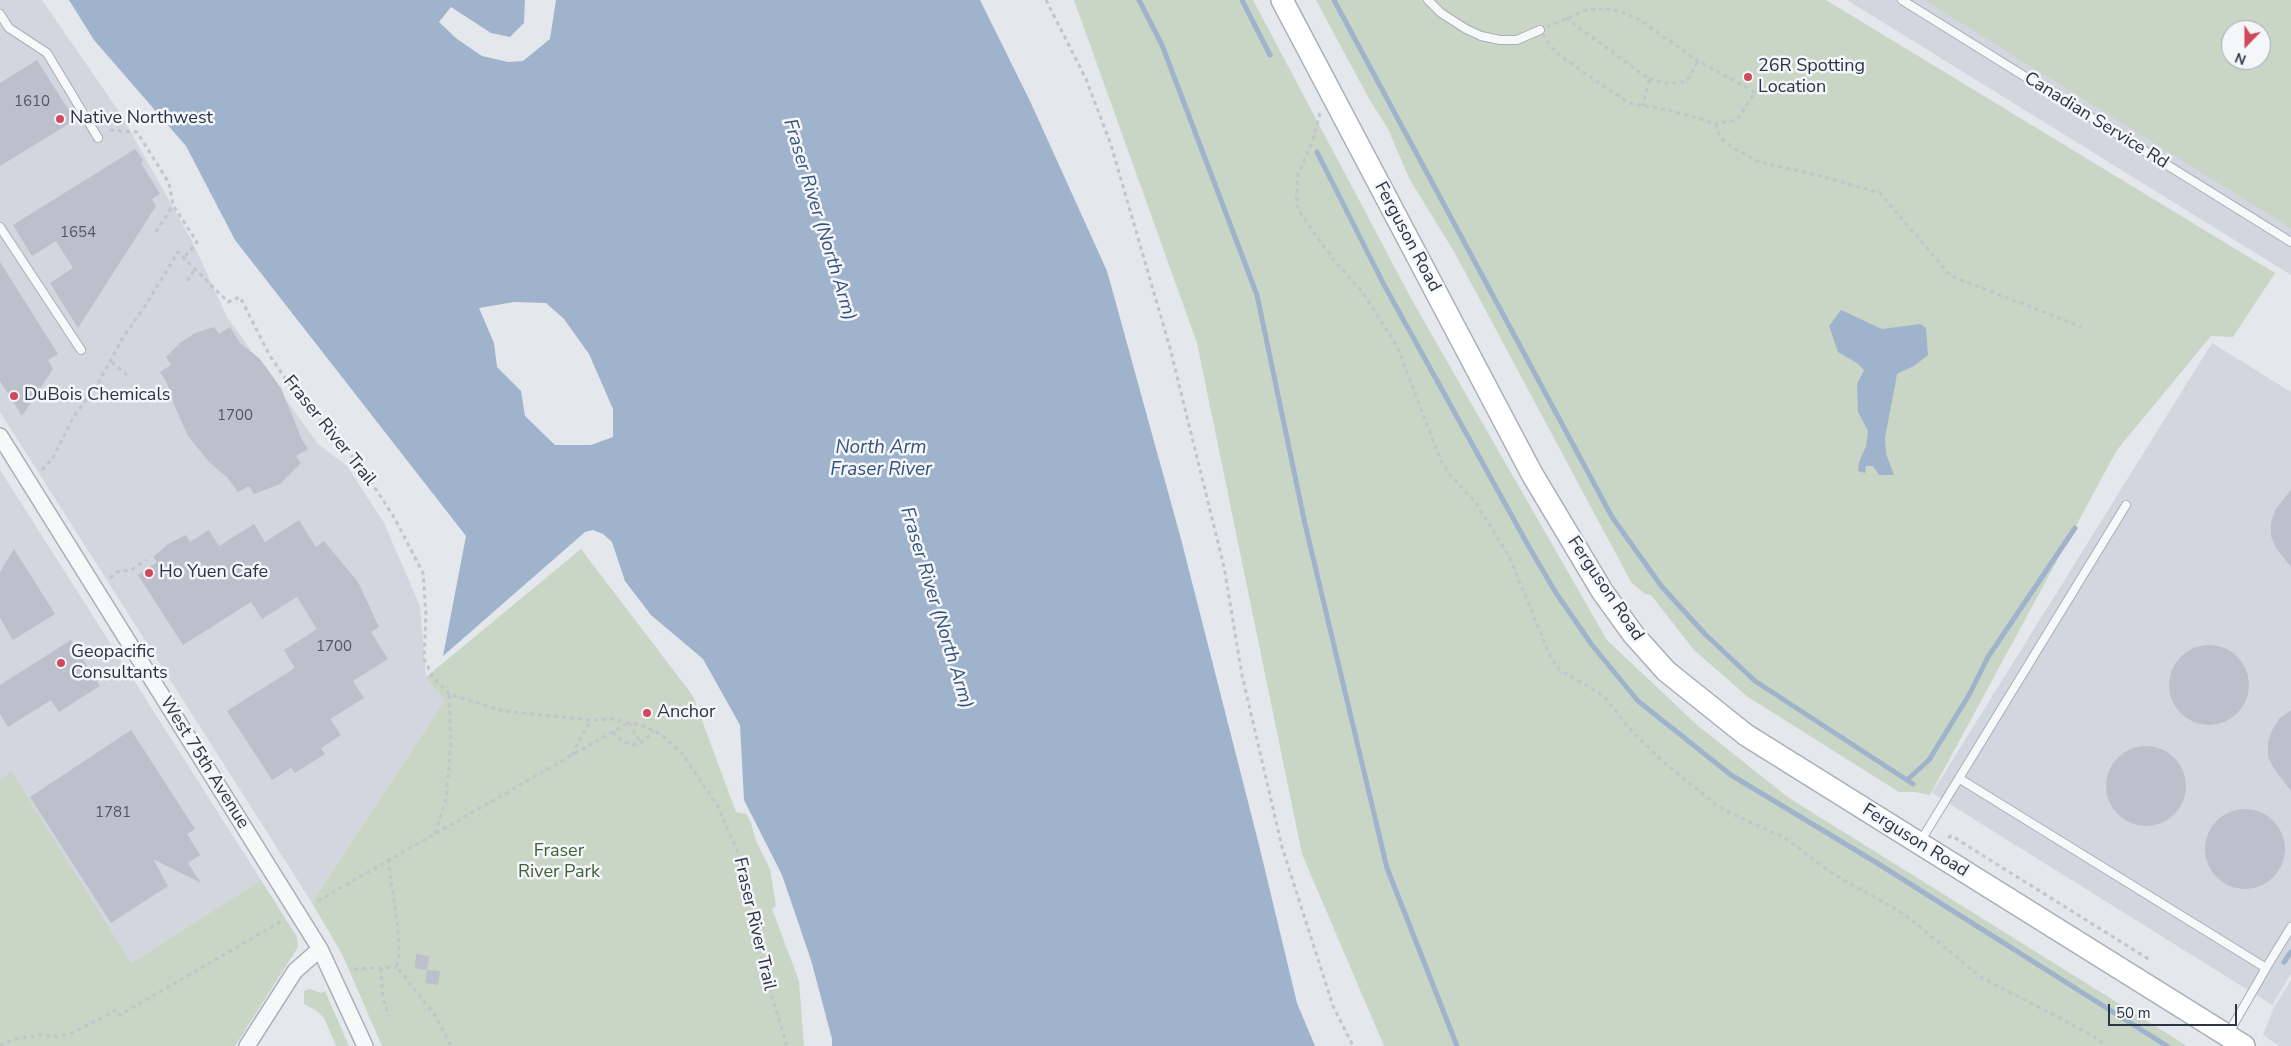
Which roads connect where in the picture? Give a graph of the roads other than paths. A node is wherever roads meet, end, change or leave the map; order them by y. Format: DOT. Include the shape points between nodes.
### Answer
graph roads {
  1 [pos="1282,0"];
  2 [pos="1428,0"];
  3 [pos="1902,0"];
  4 [pos="0,14"];
  5 [pos="1540,30"];
  6 [pos="98,138"];
  7 [pos="0,227"];
  8 [pos="2291,242"];
  9 [pos="81,350"];
  10 [pos="0,436"];
  11 [pos="2126,506"];
  12 [pos="1960,779"];
  13 [pos="1919,844"];
  14 [pos="2291,928"];
  15 [pos="320,949"];
  16 [pos="2266,968"];
  17 [pos="2236,1041"];
  18 [pos="247,1046"];
  19 [pos="365,1046"];
  1 -- 13 [label="street, Ferguson Road" via="1532,474 1602,591 1633,634 1666,671 1746,735"];
  2 -- 5 [label="lane" via="1441,13 1481,36 1517,40"];
  3 -- 8 [label="lane, Canadian Service Rd"];
  4 -- 6 [label="lane" via="9,28 47,53"];
  7 -- 9 [label="lane"];
  10 -- 15 [label="street, West 75th Avenue"];
  11 -- 12 [label="lane"];
  12 -- 13 [label="lane"];
  12 -- 16 [label="lane"];
  13 -- 17 [label="street, Ferguson Road"];
  14 -- 16 [label="lane"];
  15 -- 18 [label="street" via="295,971"];
  15 -- 19 [label="street, West 75th Avenue"];
  16 -- 17 [label="lane"];
}
